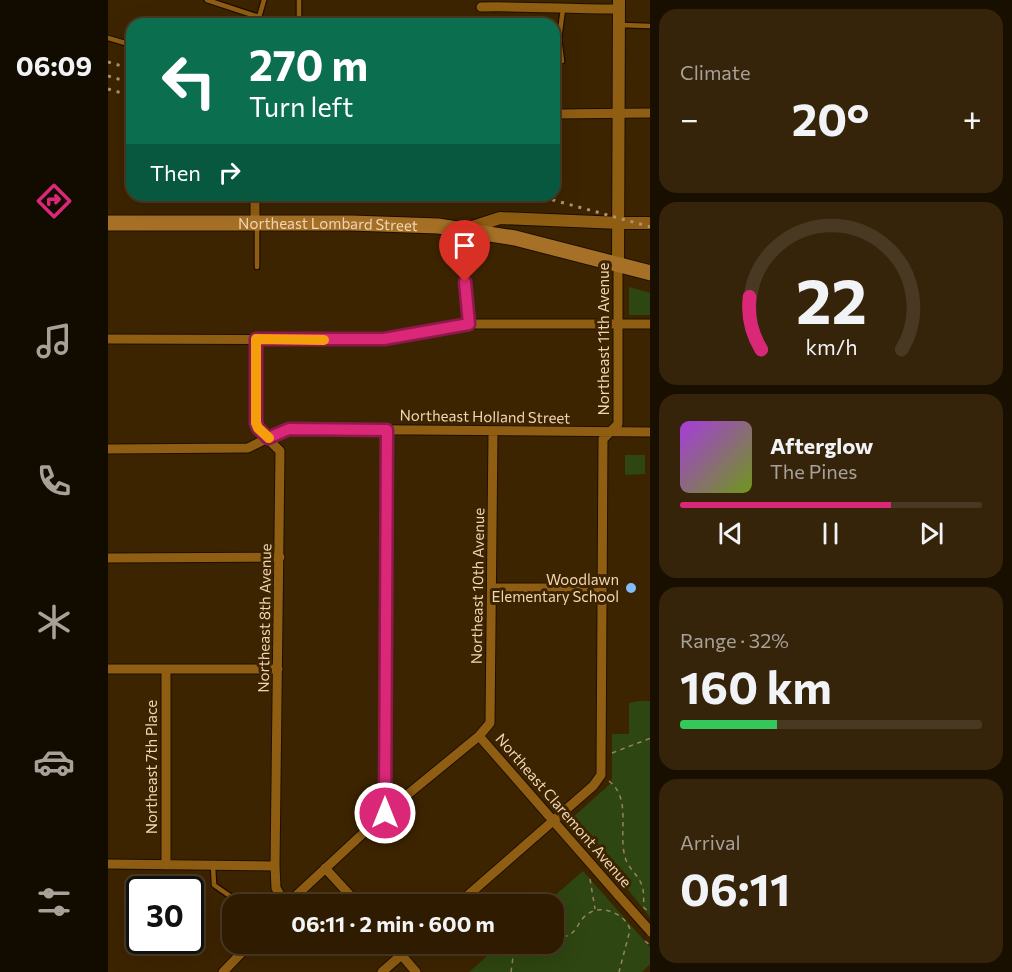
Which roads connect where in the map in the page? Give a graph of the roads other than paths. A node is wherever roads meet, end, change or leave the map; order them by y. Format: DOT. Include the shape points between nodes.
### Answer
graph roads {
  1 [pos="207,0"];
  2 [pos="264,0"];
  3 [pos="299,0"];
  4 [pos="518,3"];
  5 [pos="619,4"];
  6 [pos="481,7"];
  7 [pos="563,9"];
  8 [pos="259,17"];
  9 [pos="299,18"];
  10 [pos="619,25"];
  11 [pos="650,26"];
  12 [pos="560,32"];
  13 [pos="108,38"];
  14 [pos="126,43"];
  15 [pos="560,46"];
  16 [pos="562,61"];
  17 [pos="619,113"];
  18 [pos="650,113"];
  19 [pos="560,114"];
  20 [pos="255,201"];
  21 [pos="108,223"];
  22 [pos="256,223"];
  23 [pos="620,223"];
  24 [pos="650,223"];
  25 [pos="466,229"];
  26 [pos="618,264"];
  27 [pos="257,267"];
  28 [pos="650,273"];
  29 [pos="619,323"];
  30 [pos="469,324"];
  31 [pos="650,324"];
  32 [pos="108,339"];
  33 [pos="256,339"];
  34 [pos="387,430"];
  35 [pos="493,432"];
  36 [pos="610,432"];
  37 [pos="650,432"];
  38 [pos="268,438"];
  39 [pos="108,449"];
  40 [pos="280,557"];
  41 [pos="108,558"];
  42 [pos="492,588"];
  43 [pos="602,588"];
  44 [pos="108,669"];
  45 [pos="166,669"];
  46 [pos="278,669"];
  47 [pos="479,736"];
  48 [pos="385,813"];
  49 [pos="554,821"];
  50 [pos="108,864"];
  51 [pos="166,865"];
  52 [pos="213,866"];
  53 [pos="275,866"];
  54 [pos="326,868"];
  55 [pos="227,894"];
  56 [pos="280,894"];
  57 [pos="297,894"];
  58 [pos="349,894"];
  59 [pos="470,894"];
  60 [pos="650,931"];
  61 [pos="240,954"];
  62 [pos="401,955"];
  63 [pos="223,972"];
  64 [pos="382,972"];
  65 [pos="416,972"];
  1 -- 8 [label="lane"];
  2 -- 8 [label="lane"];
  3 -- 9 [label="lane"];
  4 -- 6 [label="street"];
  4 -- 7 [label="street"];
  5 -- 7 [label="street"];
  5 -- 10 [label="street, Northeast 11th Avenue"];
  7 -- 12 [label="lane"];
  10 -- 11 [label="lane"];
  10 -- 17 [label="street, Northeast 11th Avenue"];
  13 -- 14 [label="lane"];
  15 -- 16 [label="lane"];
  17 -- 18 [label="street"];
  17 -- 19 [label="street"];
  17 -- 23 [label="street, Northeast 11th Avenue"];
  20 -- 22 [label="street"];
  21 -- 22 [label="main road, Northeast Lombard Street"];
  22 -- 25 [label="main road, Northeast Lombard Street"];
  22 -- 27 [label="lane"];
  23 -- 24 [label="street"];
  23 -- 25 [label="street" via="500,218"];
  23 -- 26 [label="street, Northeast 11th Avenue"];
  25 -- 26 [label="main road, Northeast Lombard Street"];
  25 -- 30 [label="street"];
  26 -- 28 [label="main road, Northeast Lombard Street"];
  26 -- 29 [label="street, Northeast 11th Avenue"];
  29 -- 30 [label="street"];
  29 -- 31 [label="street"];
  29 -- 36 [label="street, Northeast 11th Avenue" via="618,424"];
  30 -- 33 [label="street" via="384,339"];
  32 -- 33 [label="street"];
  33 -- 38 [label="street, Northeast 8th Avenue" via="256,423"];
  34 -- 35 [label="street, Northeast Holland Street"];
  34 -- 38 [label="street, Northeast Holland Street" via="289,429"];
  34 -- 48 [label="street"];
  35 -- 36 [label="street, Northeast Holland Street"];
  35 -- 42 [label="street, Northeast 10th Avenue"];
  36 -- 37 [label="street, Northeast Holland Street"];
  36 -- 43 [label="street, Northeast 11th Avenue" via="603,439"];
  38 -- 39 [label="street, Northeast Holland Street" via="248,448"];
  38 -- 40 [label="street, Northeast 8th Avenue" via="280,451"];
  40 -- 41 [label="street"];
  40 -- 46 [label="street, Northeast 8th Avenue"];
  42 -- 43 [label="street"];
  42 -- 47 [label="street, Northeast 10th Avenue" via="490,723"];
  43 -- 49 [label="street, Northeast 11th Avenue" via="602,771 599,779"];
  44 -- 45 [label="street"];
  45 -- 46 [label="street"];
  45 -- 51 [label="street, Northeast 7th Place"];
  46 -- 53 [label="street, Northeast 8th Avenue"];
  47 -- 48 [label="street"];
  47 -- 49 [label="street, Northeast Claremont Avenue"];
  48 -- 54 [label="street"];
  49 -- 59 [label="street"];
  49 -- 60 [label="street, Northeast Claremont Avenue, bridge"];
  50 -- 51 [label="street"];
  51 -- 52 [label="street"];
  52 -- 53 [label="street"];
  52 -- 55 [label="lane" via="214,885"];
  53 -- 56 [label="street, Northeast 8th Avenue"];
  54 -- 57 [label="street"];
  54 -- 58 [label="street"];
  61 -- 63 [label="street"];
  62 -- 64 [label="street"];
  62 -- 65 [label="street"];
}
